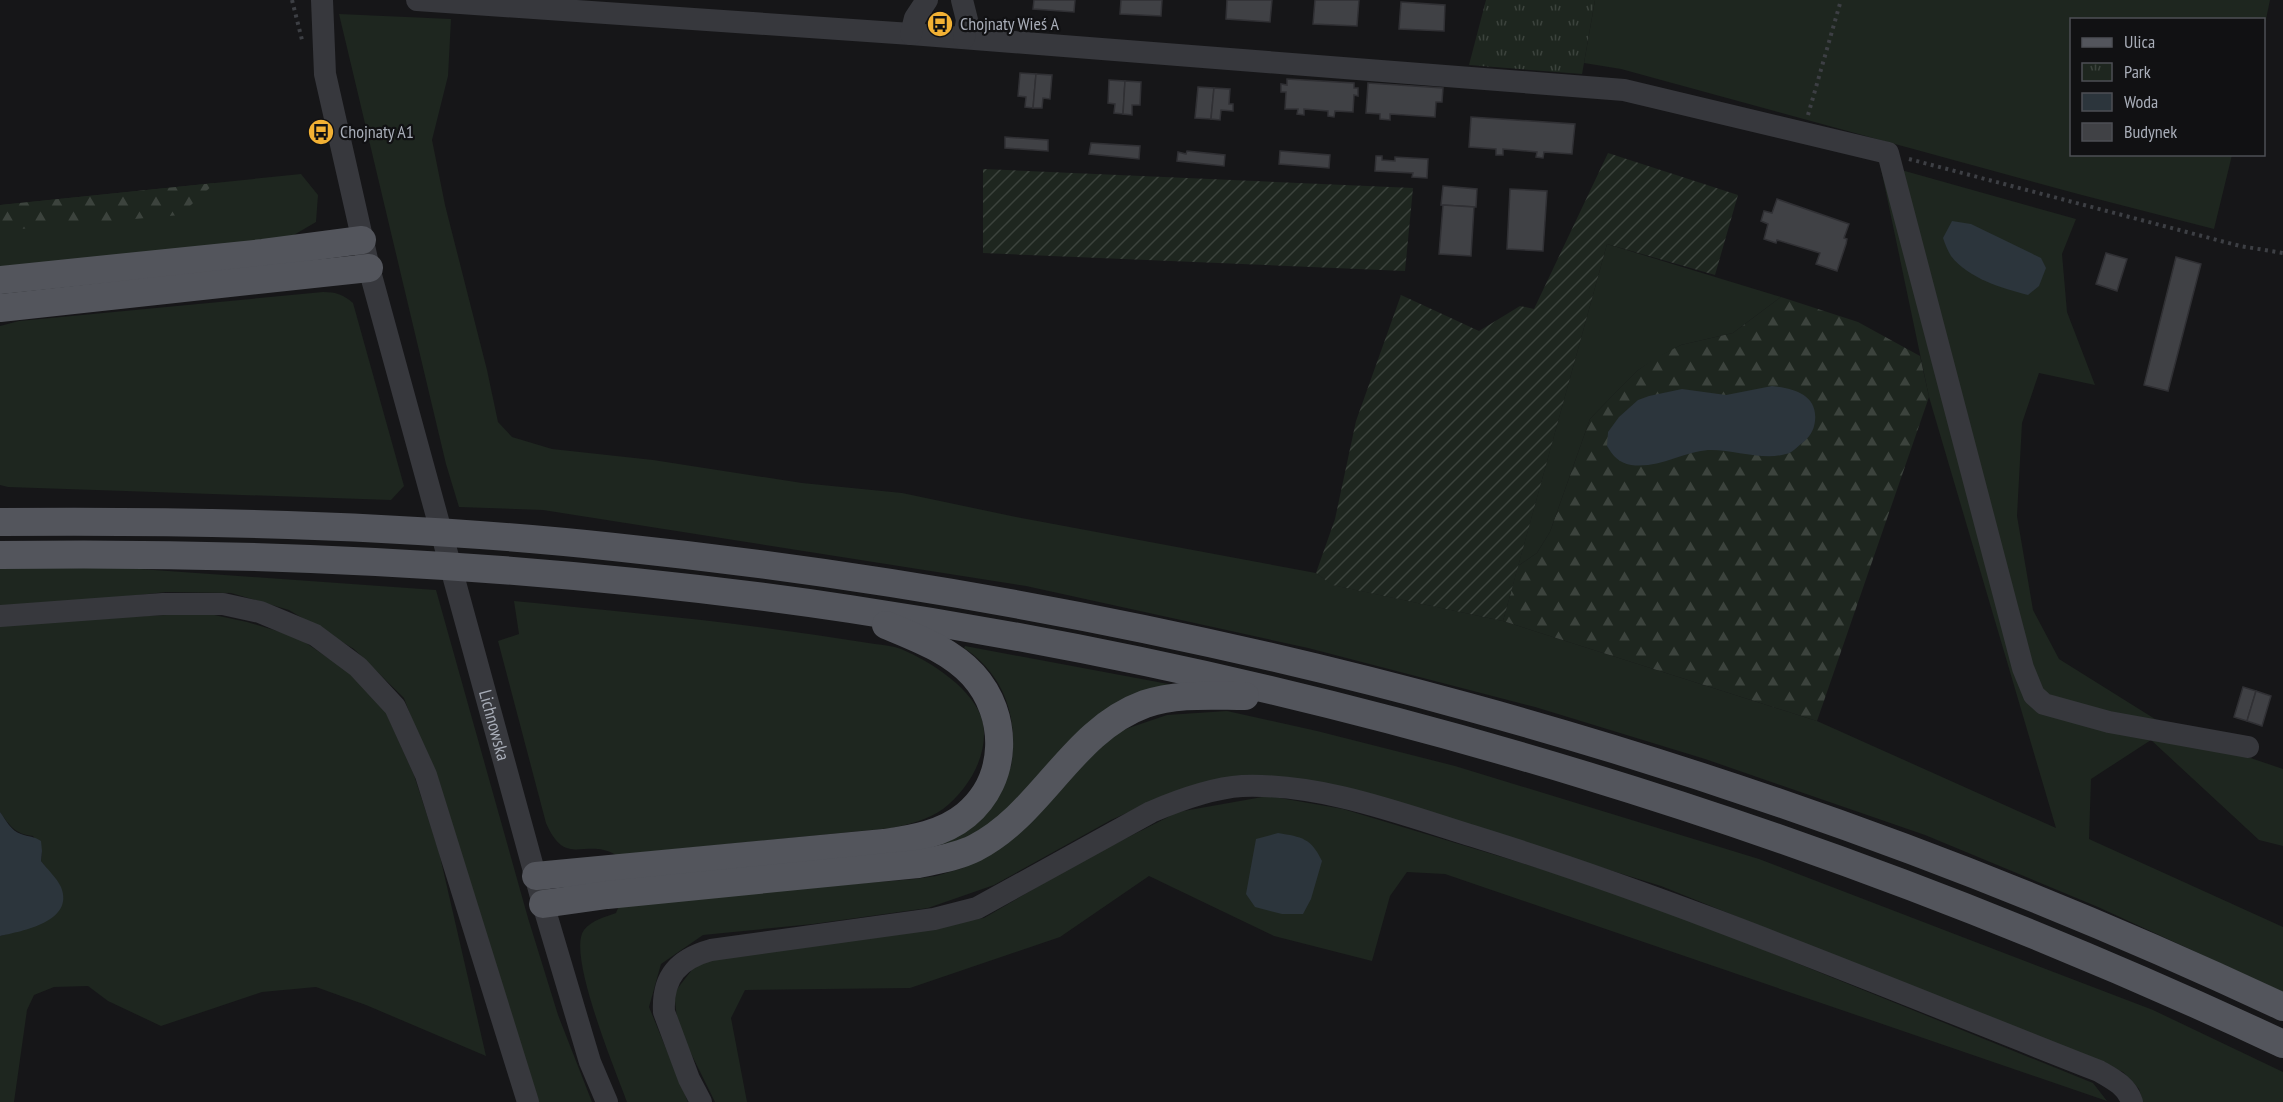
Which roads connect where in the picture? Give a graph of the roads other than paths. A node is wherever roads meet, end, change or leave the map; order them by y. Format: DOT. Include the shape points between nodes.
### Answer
graph roads {
  1 [pos="322,0"];
  2 [pos="417,0"];
  3 [pos="927,0"];
  4 [pos="962,0"];
  5 [pos="911,34"];
  6 [pos="964,38"];
  7 [pos="362,240"];
  8 [pos="369,268"];
  9 [pos="0,280"];
  10 [pos="0,308"];
  11 [pos="0,502"];
  12 [pos="90,521"];
  13 [pos="0,522"];
  14 [pos="0,555"];
  15 [pos="845,608"];
  16 [pos="0,616"];
  17 [pos="1300,697"];
  18 [pos="2248,747"];
  19 [pos="536,876"];
  20 [pos="543,904"];
  21 [pos="2283,1007"];
  22 [pos="2283,1044"];
  23 [pos="2131,1099"];
  24 [pos="528,1102"];
  25 [pos="608,1102"];
  26 [pos="702,1102"];
  1 -- 7 [label="street, Lichnowska" via="325,74"];
  2 -- 5 [label="street"];
  3 -- 5 [label="street" via="915,18"];
  4 -- 6 [label="street" via="967,20"];
  5 -- 6 [label="street"];
  6 -- 18 [label="street" via="1624,90 1888,153 2023,668 2034,695 2044,704 2109,722"];
  7 -- 8 [label="street, Lichnowska"];
  7 -- 9 [label="main road"];
  8 -- 10 [label="main road"];
  8 -- 19 [label="street, Lichnowska"];
  11 -- 12 [label="main road"];
  12 -- 13 [label="main road"];
  12 -- 21 [label="main road" via="332,526 622,548 914,586 1211,643 1475,708 1738,789 2052,906"];
  14 -- 15 [label="main road" via="199,555 430,565 631,582"];
  15 -- 17 [label="main road" via="1098,652"];
  15 -- 19 [label="main road" via="933,646 962,665 983,687 994,708 1000,737 998,761 986,791 966,815 936,831 884,843"];
  16 -- 24 [label="street" via="163,604 223,604 260,612 315,634 358,667 395,707 426,775"];
  17 -- 20 [label="main road" via="1180,696 1135,708 1089,738 998,834 974,848 938,860"];
  17 -- 22 [label="main road" via="1530,758 1775,836 2079,952"];
  19 -- 20 [label="street, Lichnowska"];
  20 -- 25 [label="street, Lichnowska" via="590,1062"];
  23 -- 26 [label="street" via="2120,1084 2099,1071 1661,900 1532,854 1356,801 1310,791 1241,786 1206,792 1151,812 996,899 966,911 934,919 711,950 687,958 668,981 664,1012 689,1079"];
}
